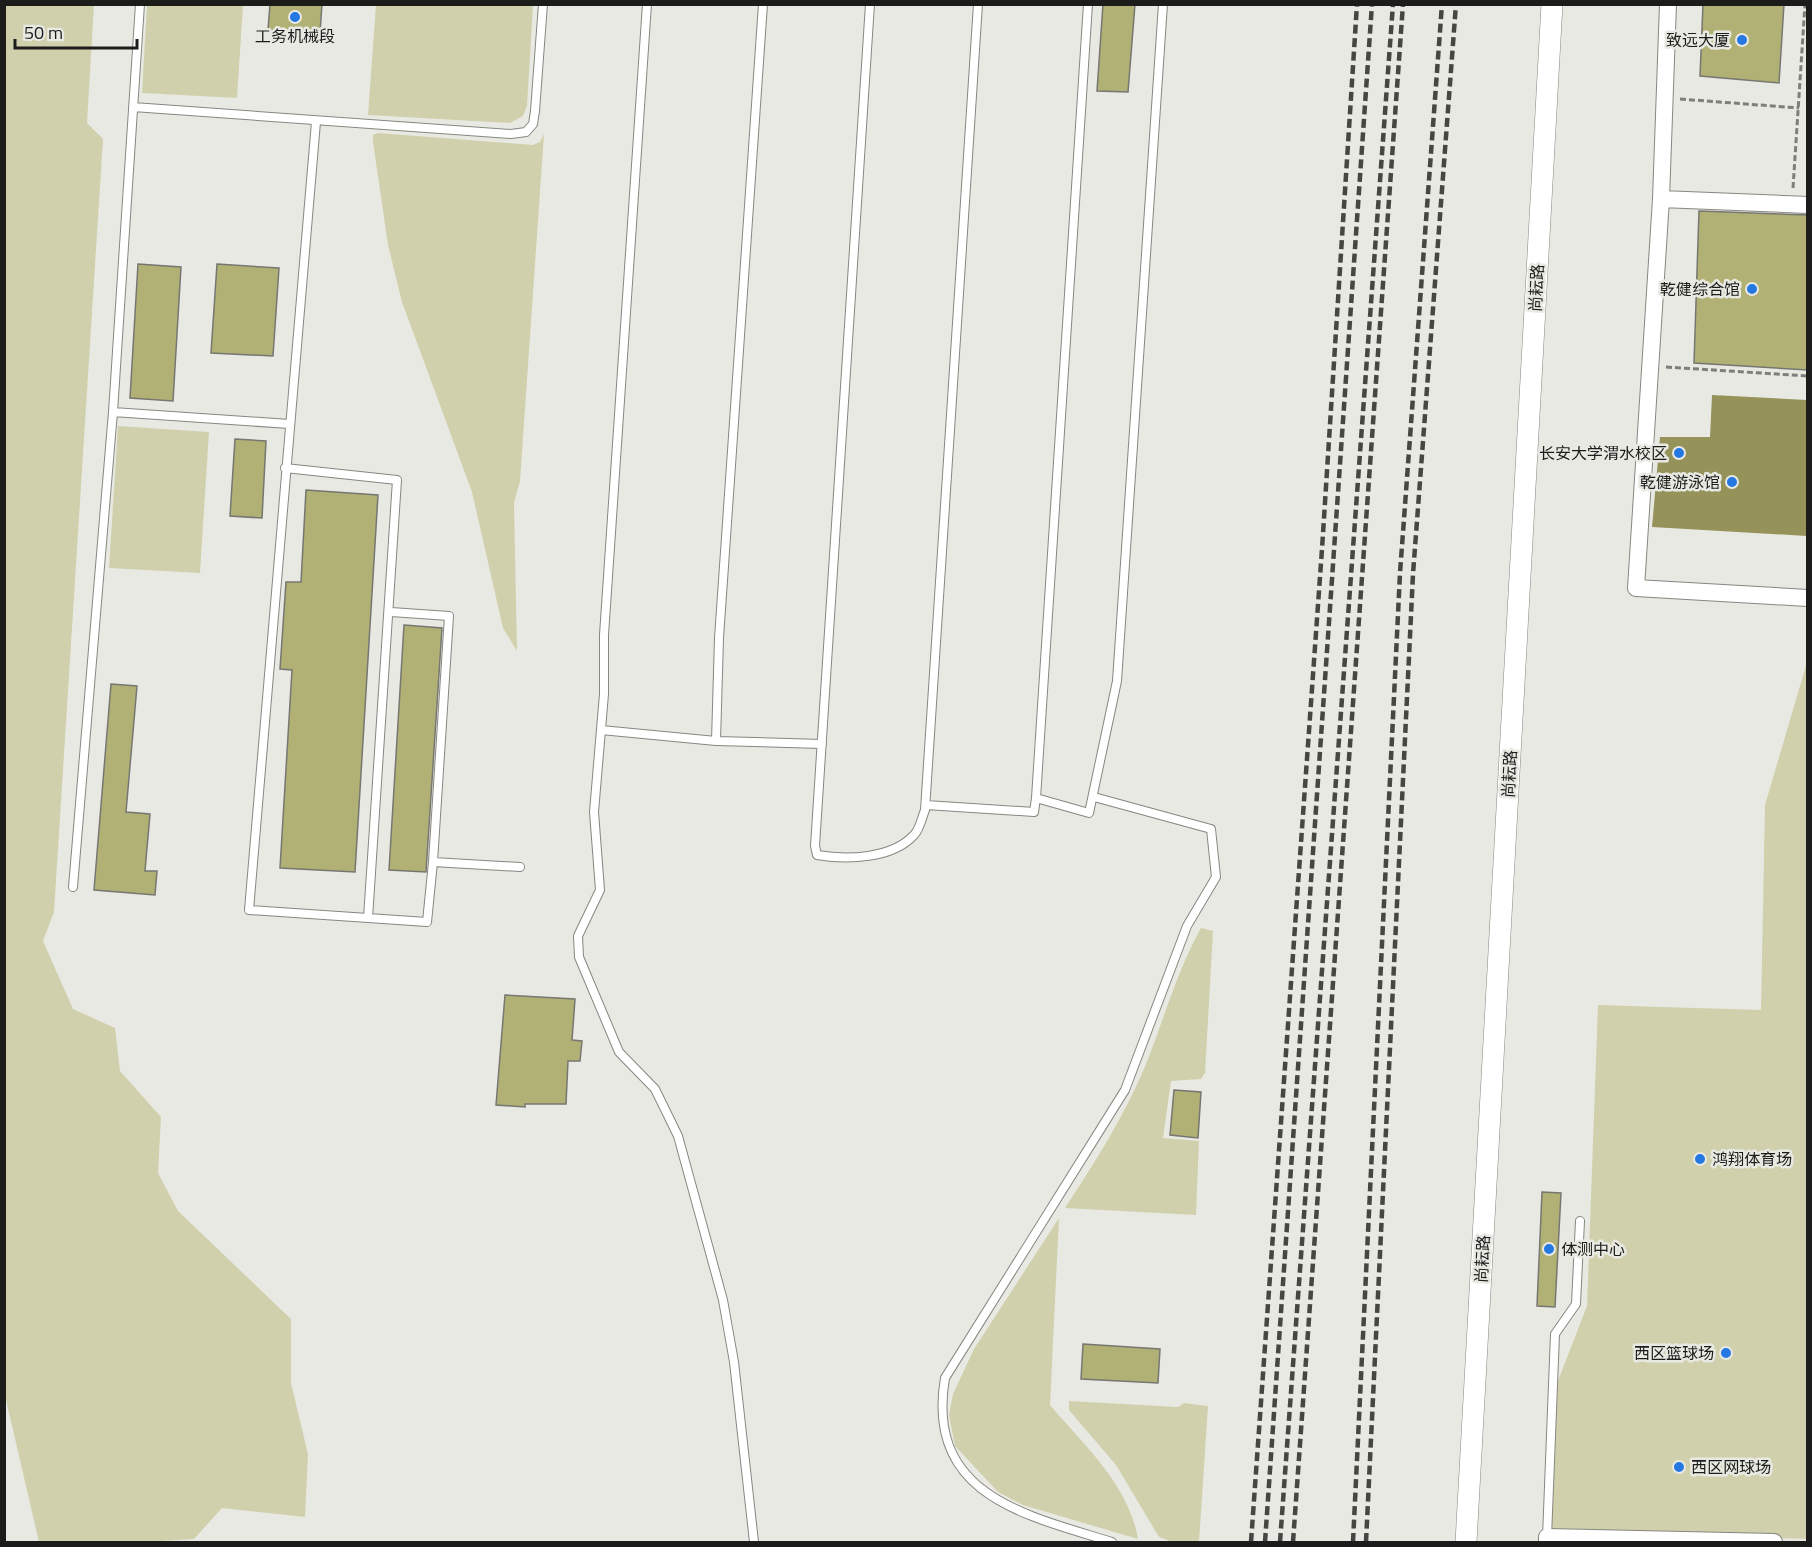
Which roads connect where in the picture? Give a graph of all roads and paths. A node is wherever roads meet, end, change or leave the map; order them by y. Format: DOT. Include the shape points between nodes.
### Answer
graph roads {
  1 [pos="140,4"];
  2 [pos="543,4"];
  3 [pos="647,4"];
  4 [pos="763,4"];
  5 [pos="870,4"];
  6 [pos="978,4"];
  7 [pos="1088,4"];
  8 [pos="1163,4"];
  9 [pos="1552,4"];
  10 [pos="1668,4"];
  11 [pos="1805,4"];
  12 [pos="1806,20"];
  13 [pos="1664,98"];
  14 [pos="133,107"];
  15 [pos="1798,108"];
  16 [pos="316,122"];
  17 [pos="1661,199"];
  18 [pos="1800,205"];
  19 [pos="1648,366"];
  20 [pos="1808,376"];
  21 [pos="113,412"];
  22 [pos="289,424"];
  23 [pos="285,468"];
  24 [pos="1808,598"];
  25 [pos="391,612"];
  26 [pos="601,730"];
  27 [pos="716,741"];
  28 [pos="822,744"];
  29 [pos="1094,797"];
  30 [pos="1036,798"];
  31 [pos="926,805"];
  32 [pos="432,862"];
  33 [pos="520,867"];
  34 [pos="73,887"];
  35 [pos="368,918"];
  36 [pos="1580,1221"];
  37 [pos="1547,1540"];
  38 [pos="754,1542"];
  39 [pos="1112,1542"];
  40 [pos="1466,1542"];
  41 [pos="1774,1542"];
  1 -- 14 [label="lane"];
  2 -- 16 [label="lane" via="535,111 533,124 526,132"];
  3 -- 26 [label="lane" via="604,635"];
  4 -- 27 [label="lane" via="720,626"];
  5 -- 28 [label="lane"];
  6 -- 31 [label="lane"];
  7 -- 30 [label="lane"];
  8 -- 29 [label="lane" via="1117,681"];
  9 -- 40 [label="street, 尚耘路"];
  10 -- 13 [label="street"];
  11 -- 12 [label="path"];
  12 -- 15 [label="path"];
  13 -- 15 [label="path"];
  13 -- 17 [label="street"];
  14 -- 16 [label="lane"];
  14 -- 21 [label="lane"];
  15 -- 18 [label="path"];
  16 -- 22 [label="lane"];
  17 -- 18 [label="street"];
  17 -- 19 [label="street"];
  19 -- 20 [label="path"];
  19 -- 24 [label="street" via="1636,588"];
  21 -- 22 [label="lane"];
  21 -- 34 [label="lane"];
  22 -- 23 [label="lane"];
  23 -- 25 [label="lane" via="398,480"];
  23 -- 35 [label="lane" via="249,910"];
  25 -- 32 [label="lane" via="449,616"];
  25 -- 35 [label="lane"];
  26 -- 27 [label="lane"];
  26 -- 38 [label="lane" via="594,812 600,890 578,936 579,957 619,1052 656,1089 678,1136 725,1311"];
  27 -- 28 [label="lane"];
  28 -- 31 [label="lane" via="817,855 857,857 899,847 916,834"];
  29 -- 30 [label="lane" via="1089,813"];
  29 -- 39 [label="lane" via="1211,829 1216,877 1187,926 1125,1090 945,1378 940,1406 944,1433 956,1461 989,1497 1044,1521"];
  30 -- 31 [label="lane" via="1034,812"];
  32 -- 33 [label="lane"];
  32 -- 35 [label="lane" via="427,922"];
  36 -- 37 [label="lane" via="1576,1304 1555,1334"];
  37 -- 41 [label="street"];
}
